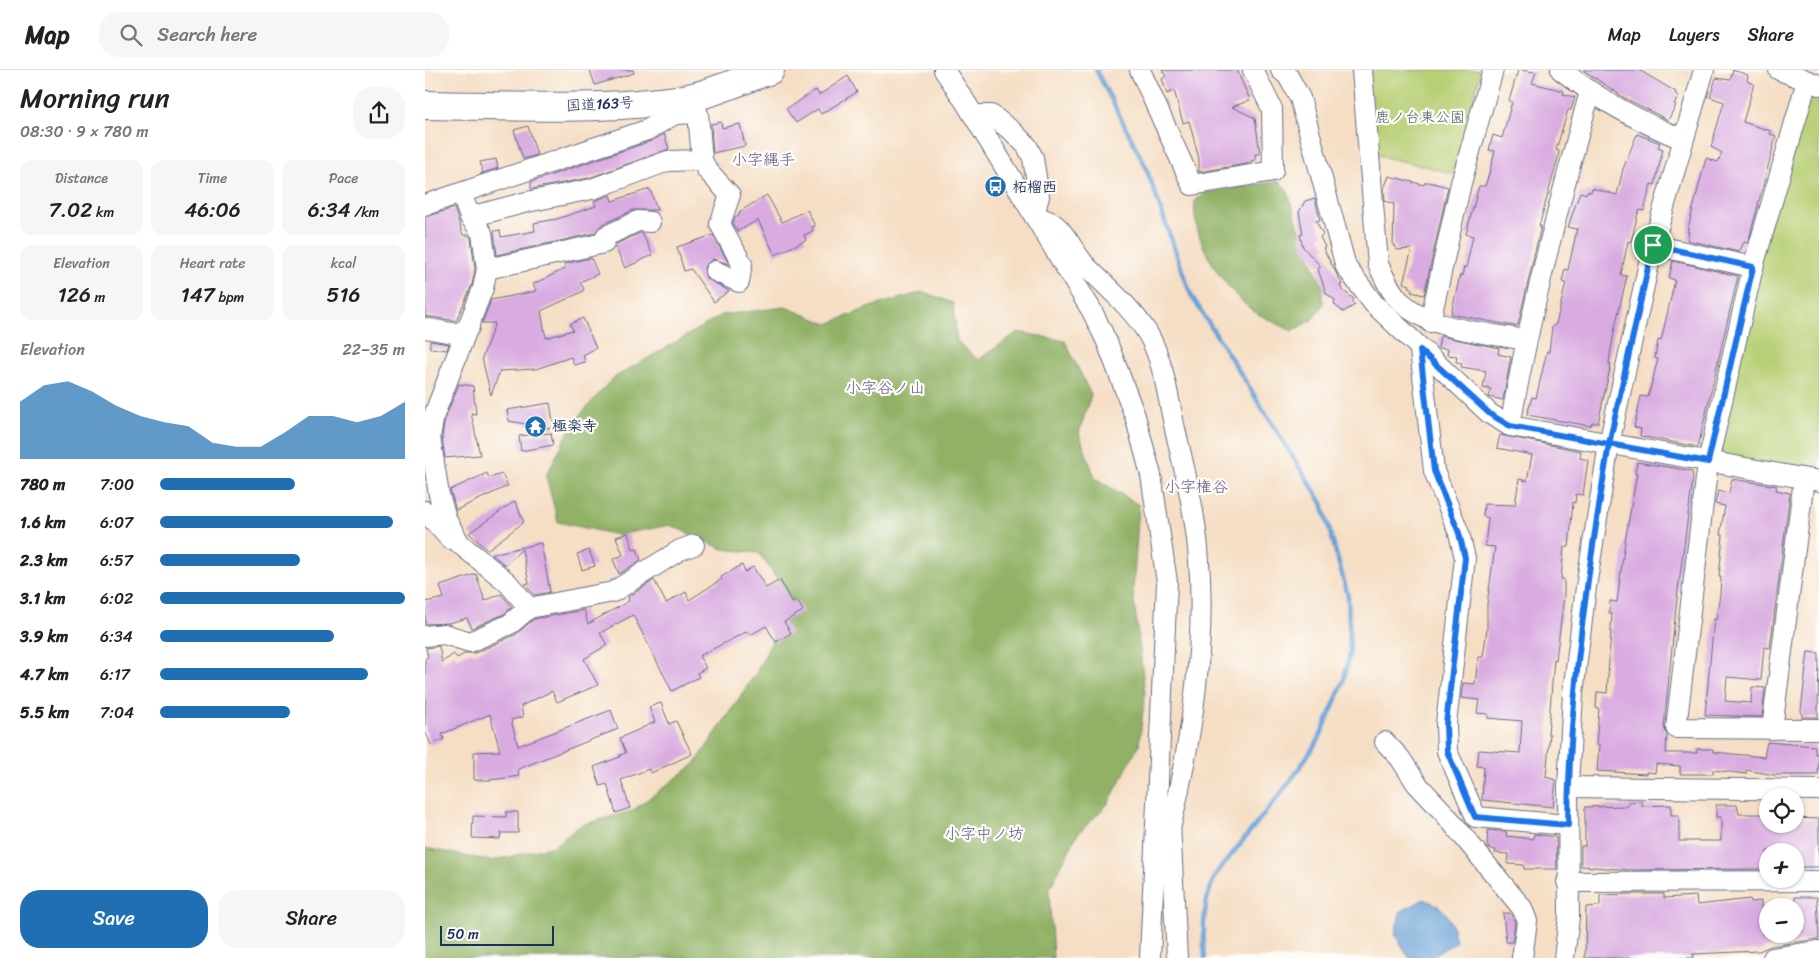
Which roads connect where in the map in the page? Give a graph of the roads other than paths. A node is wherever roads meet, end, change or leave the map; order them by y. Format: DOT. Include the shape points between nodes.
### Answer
graph roads {
  1 [pos="770,70"];
  2 [pos="944,70"];
  3 [pos="1140,70"];
  4 [pos="1253,70"];
  5 [pos="1281,70"];
  6 [pos="1362,70"];
  7 [pos="1493,70"];
  8 [pos="1561,70"];
  9 [pos="1704,70"];
  10 [pos="1779,70"];
  11 [pos="1813,83"];
  12 [pos="1590,92"];
  13 [pos="425,105"];
  14 [pos="680,106"];
  15 [pos="974,115"];
  16 [pos="1683,139"];
  17 [pos="703,160"];
  18 [pos="461,194"];
  19 [pos="425,205"];
  20 [pos="1034,216"];
  21 [pos="470,217"];
  22 [pos="650,222"];
  23 [pos="1653,245"];
  24 [pos="1753,267"];
  25 [pos="487,268"];
  26 [pos="715,271"];
  27 [pos="1430,322"];
  28 [pos="469,327"];
  29 [pos="425,328"];
  30 [pos="1525,340"];
  31 [pos="1420,350"];
  32 [pos="1510,426"];
  33 [pos="1609,444"];
  34 [pos="1708,462"];
  35 [pos="1812,480"];
  36 [pos="425,510"];
  37 [pos="460,544"];
  38 [pos="694,545"];
  39 [pos="529,608"];
  40 [pos="425,636"];
  41 [pos="1165,650"];
  42 [pos="1773,729"];
  43 [pos="1819,729"];
  44 [pos="1385,742"];
  45 [pos="1568,787"];
  46 [pos="1819,790"];
  47 [pos="1568,825"];
  48 [pos="1170,829"];
  49 [pos="1819,881"];
  50 [pos="1567,882"];
  51 [pos="1819,951"];
  52 [pos="1151,958"];
  53 [pos="1177,958"];
  54 [pos="1522,958"];
  55 [pos="1564,958"];
  56 [pos="1773,958"];
  1 -- 14 [label="highway, 国道163号"];
  2 -- 15 [label="street"];
  3 -- 4 [label="street" via="1192,185 1273,171 1272,109"];
  5 -- 31 [label="street" via="1300,98 1346,267 1373,304"];
  6 -- 27 [label="street" via="1378,264 1401,302"];
  7 -- 27 [label="street" via="1461,184"];
  8 -- 12 [label="street"];
  9 -- 16 [label="street"];
  10 -- 11 [label="street"];
  11 -- 24 [label="street"];
  12 -- 16 [label="street" via="1652,127"];
  12 -- 30 [label="street"];
  13 -- 14 [label="highway, 国道163号"];
  14 -- 17 [label="street" via="698,114"];
  14 -- 18 [label="street" via="647,130"];
  15 -- 20 [label="street"];
  15 -- 20 [label="street" via="991,115 1027,146 1033,158 1039,196"];
  16 -- 23 [label="street"];
  17 -- 21 [label="street" via="668,161 592,189"];
  17 -- 26 [label="street" via="707,170 730,195 720,224 742,264 739,282"];
  18 -- 19 [label="street"];
  18 -- 21 [label="street"];
  20 -- 41 [label="street" via="1092,312 1135,416 1151,476 1167,582"];
  20 -- 48 [label="street" via="1054,224 1085,265 1135,316 1148,335 1165,387 1184,468 1198,548 1200,629 1198,676 1190,733"];
  21 -- 25 [label="street" via="481,233"];
  22 -- 25 [label="street" via="638,221 606,236 604,244"];
  23 -- 24 [label="street"];
  23 -- 33 [label="street"];
  24 -- 34 [label="street"];
  25 -- 28 [label="street"];
  27 -- 30 [label="street"];
  28 -- 29 [label="street" via="458,334"];
  28 -- 37 [label="street" via="434,416 430,437 444,512"];
  30 -- 32 [label="street"];
  31 -- 32 [label="street" via="1490,414"];
  31 -- 47 [label="street" via="1434,471 1459,533 1465,558 1446,724 1447,751 1475,817"];
  32 -- 33 [label="street"];
  33 -- 34 [label="street"];
  33 -- 45 [label="street" via="1585,587 1573,693"];
  34 -- 35 [label="street"];
  34 -- 42 [label="street" via="1676,728"];
  35 -- 42 [label="street"];
  36 -- 37 [label="street" via="447,538"];
  37 -- 39 [label="street" via="507,582"];
  38 -- 39 [label="street" via="680,550 613,592"];
  39 -- 40 [label="street" via="510,624 470,642 444,634"];
  41 -- 48 [label="street" via="1169,686"];
  41 -- 52 [label="street"];
  42 -- 43 [label="street"];
  44 -- 54 [label="street" via="1522,908 1527,921"];
  45 -- 46 [label="street"];
  45 -- 47 [label="street"];
  47 -- 50 [label="street"];
  48 -- 53 [label="street"];
  49 -- 50 [label="street"];
  50 -- 55 [label="street" via="1569,917"];
  51 -- 56 [label="street"];
}
